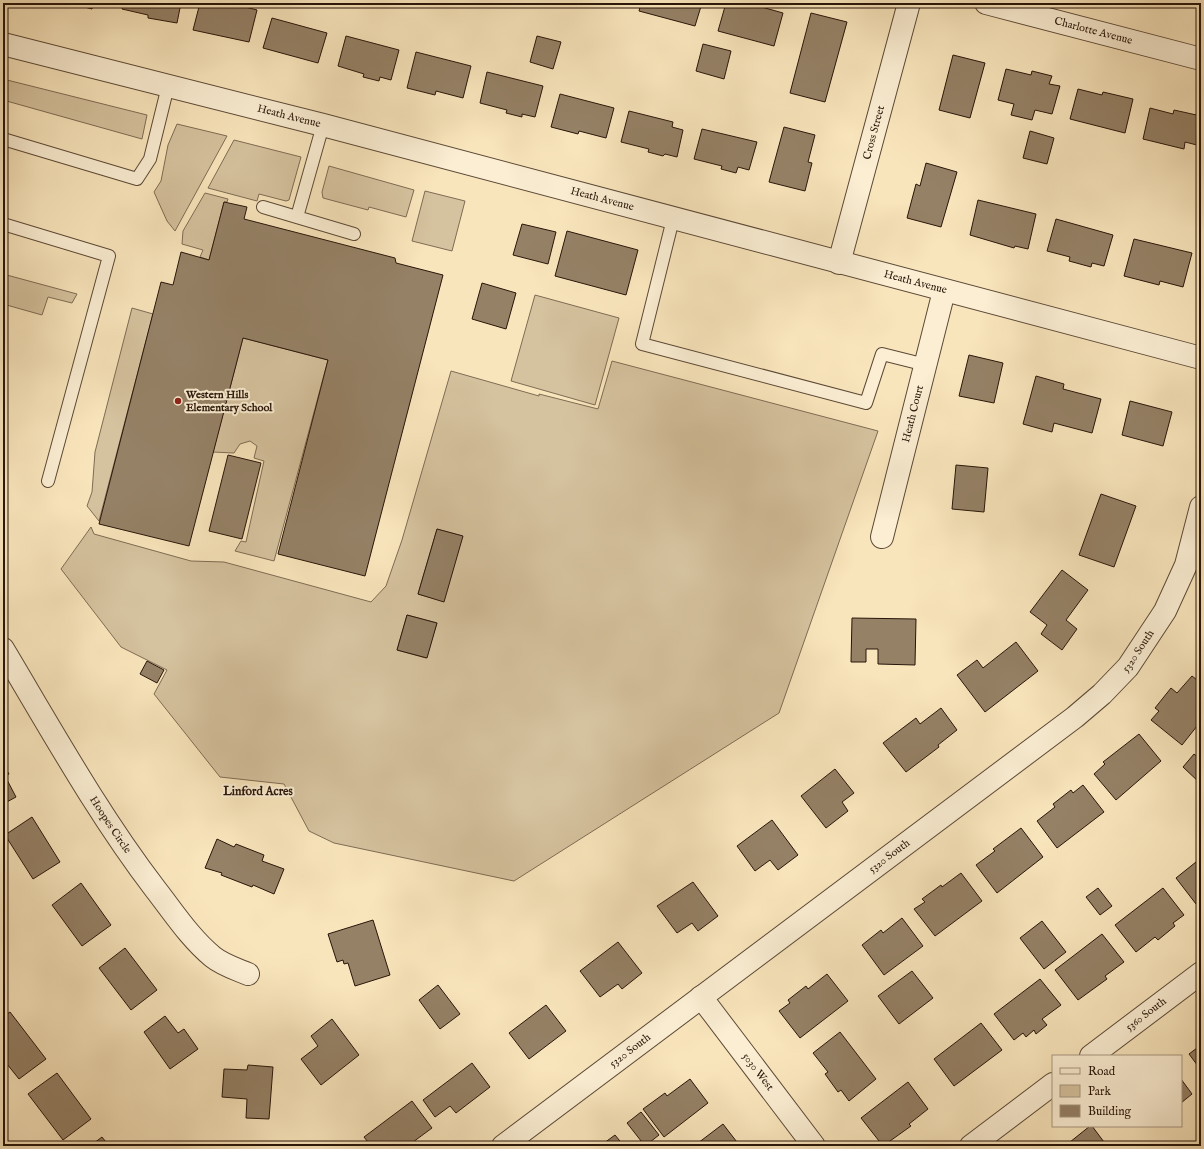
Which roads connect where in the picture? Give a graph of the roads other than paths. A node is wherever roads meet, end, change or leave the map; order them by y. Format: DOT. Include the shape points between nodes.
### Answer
graph roads {
  1 [pos="909,3"];
  2 [pos="986,3"];
  3 [pos="3,44"];
  4 [pos="1201,59"];
  5 [pos="168,86"];
  6 [pos="323,125"];
  7 [pos="3,139"];
  8 [pos="263,207"];
  9 [pos="297,217"];
  10 [pos="673,219"];
  11 [pos="3,224"];
  12 [pos="354,234"];
  13 [pos="839,263"];
  14 [pos="944,291"];
  15 [pos="1201,358"];
  16 [pos="926,365"];
  17 [pos="48,481"];
  18 [pos="1201,507"];
  19 [pos="882,537"];
  20 [pos="3,649"];
  21 [pos="1201,973"];
  22 [pos="248,974"];
  23 [pos="701,997"];
  24 [pos="1091,1055"];
  25 [pos="1052,1085"];
  26 [pos="503,1146"];
  27 [pos="814,1146"];
  28 [pos="971,1146"];
  1 -- 13 [label="street, Cross Street"];
  2 -- 4 [label="street, Charlotte Avenue"];
  3 -- 5 [label="street, Heath Avenue"];
  5 -- 6 [label="street, Heath Avenue"];
  5 -- 7 [label="lane" via="150,159 137,179"];
  6 -- 9 [label="lane"];
  6 -- 10 [label="street, Heath Avenue"];
  8 -- 9 [label="lane"];
  9 -- 12 [label="lane"];
  10 -- 13 [label="street, Heath Avenue"];
  10 -- 16 [label="lane" via="642,344 866,403 882,354"];
  11 -- 17 [label="lane" via="109,256"];
  13 -- 14 [label="street, Heath Avenue"];
  14 -- 15 [label="street, Heath Avenue"];
  14 -- 16 [label="street, Heath Court"];
  16 -- 19 [label="street, Heath Court"];
  18 -- 23 [label="street, 5320 South" via="1186,565 1165,611 1128,667 1102,694"];
  20 -- 22 [label="street, Hoopes Circle" via="103,817 195,941 214,958"];
  21 -- 24 [label="street, 5360 South"];
  23 -- 26 [label="street, 5320 South"];
  23 -- 27 [label="street, 5030 West"];
  25 -- 28 [label="street"];
}
